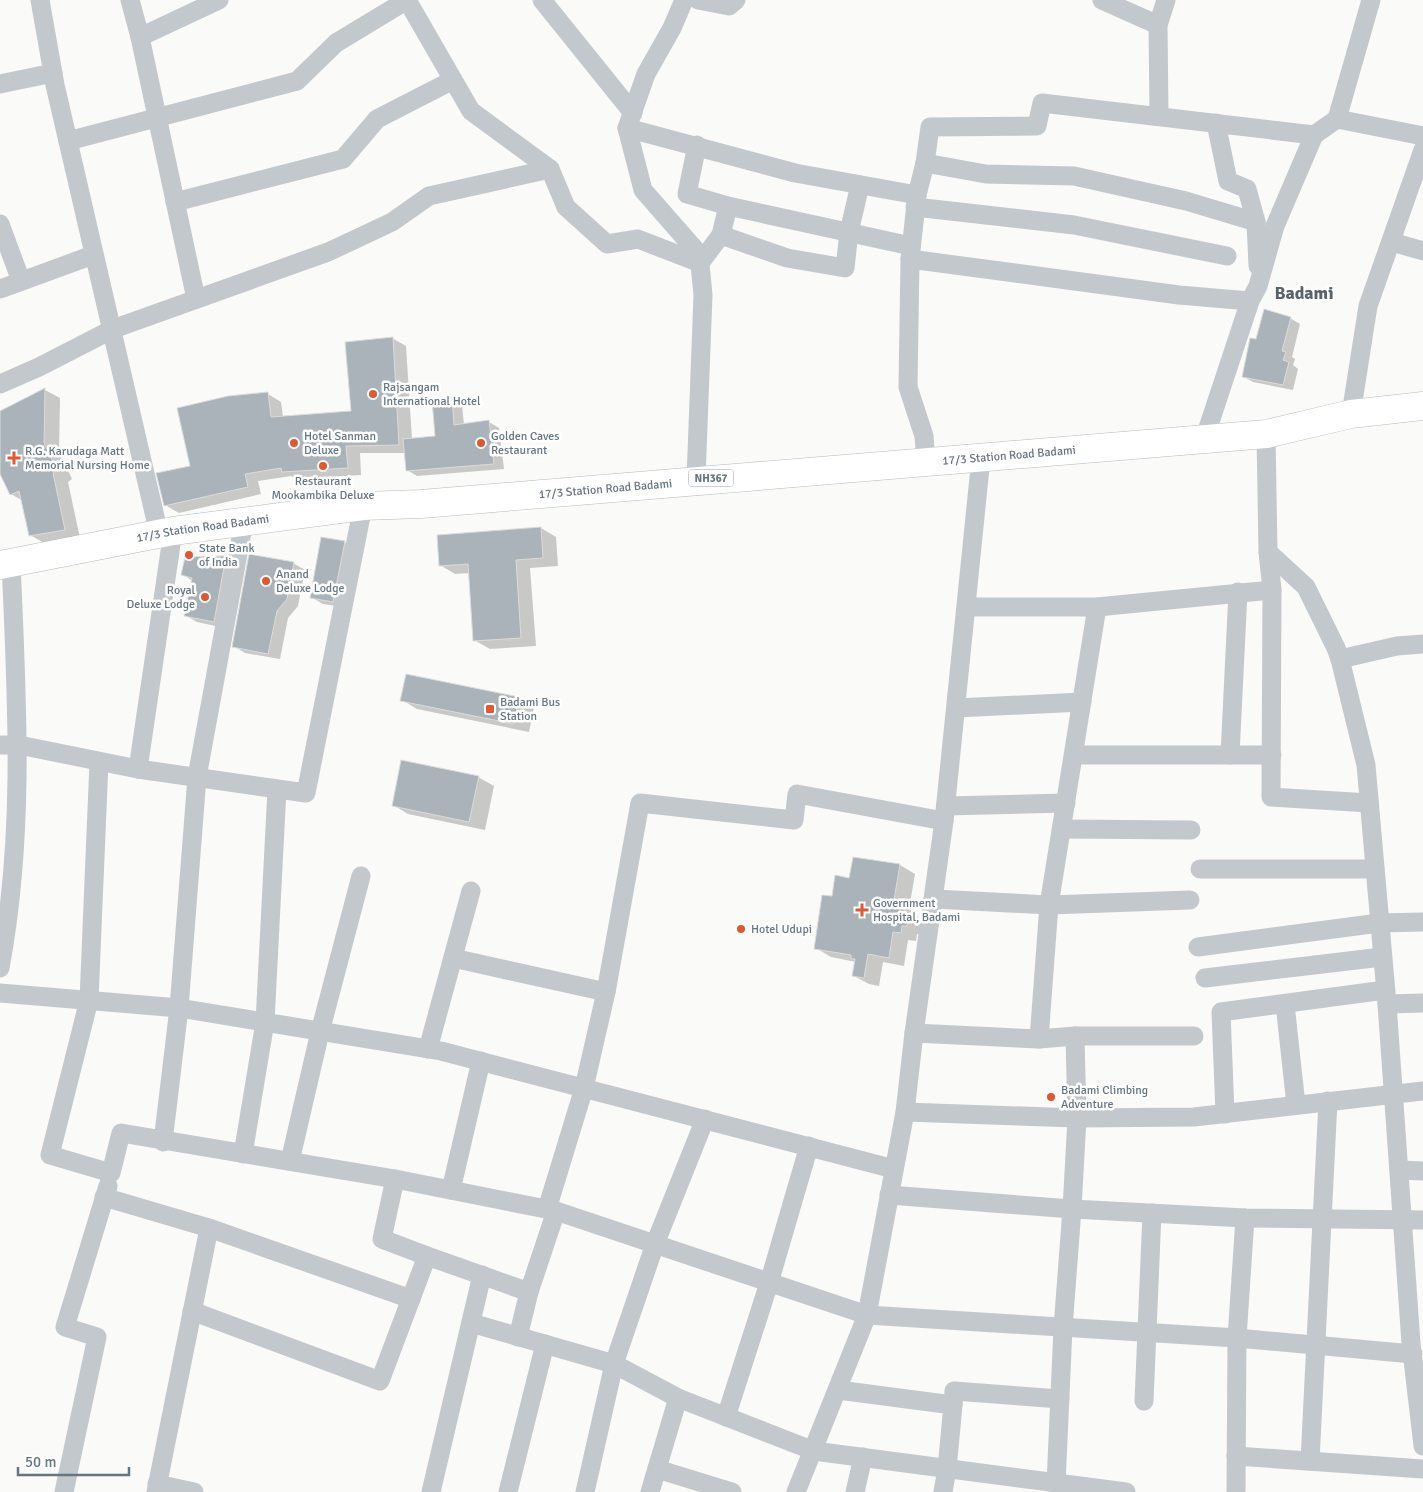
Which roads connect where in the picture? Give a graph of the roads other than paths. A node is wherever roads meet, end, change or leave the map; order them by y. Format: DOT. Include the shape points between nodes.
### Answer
graph roads {
  1 [pos="40,0"];
  2 [pos="130,0"];
  3 [pos="220,0"];
  4 [pos="407,0"];
  5 [pos="542,0"];
  6 [pos="684,0"];
  7 [pos="698,0"];
  8 [pos="736,0"];
  9 [pos="1102,0"];
  10 [pos="1166,0"];
  11 [pos="1371,0"];
  12 [pos="1158,25"];
  13 [pos="140,36"];
  14 [pos="53,73"];
  15 [pos="453,80"];
  16 [pos="0,84"];
  17 [pos="1159,115"];
  18 [pos="157,118"];
  19 [pos="1337,119"];
  20 [pos="630,120"];
  21 [pos="1216,122"];
  22 [pos="1314,134"];
  23 [pos="1423,136"];
  24 [pos="68,141"];
  25 [pos="697,145"];
  26 [pos="1423,150"];
  27 [pos="926,163"];
  28 [pos="550,169"];
  29 [pos="860,185"];
  30 [pos="916,201"];
  31 [pos="175,202"];
  32 [pos="728,206"];
  33 [pos="1256,222"];
  34 [pos="0,224"];
  35 [pos="848,232"];
  36 [pos="721,235"];
  37 [pos="1392,242"];
  38 [pos="1423,251"];
  39 [pos="911,253"];
  40 [pos="93,255"];
  41 [pos="1227,256"];
  42 [pos="700,263"];
  43 [pos="21,281"];
  44 [pos="0,289"];
  45 [pos="1254,294"];
  46 [pos="196,299"];
  47 [pos="113,329"];
  48 [pos="0,384"];
  49 [pos="1423,406"];
  50 [pos="1351,414"];
  51 [pos="1266,434"];
  52 [pos="1205,437"];
  53 [pos="981,458"];
  54 [pos="926,462"];
  55 [pos="696,479"];
  56 [pos="363,506"];
  57 [pos="244,521"];
  58 [pos="166,532"];
  59 [pos="1268,552"];
  60 [pos="5,564"];
  61 [pos="1272,590"];
  62 [pos="1238,592"];
  63 [pos="1097,607"];
  64 [pos="967,608"];
  65 [pos="1423,644"];
  66 [pos="1340,659"];
  67 [pos="1082,702"];
  68 [pos="956,708"];
  69 [pos="9,745"];
  70 [pos="1075,755"];
  71 [pos="1230,755"];
  72 [pos="1272,755"];
  73 [pos="99,762"];
  74 [pos="138,769"];
  75 [pos="197,777"];
  76 [pos="277,789"];
  77 [pos="1066,803"];
  78 [pos="1369,803"];
  79 [pos="945,814"];
  80 [pos="1062,829"];
  81 [pos="1190,830"];
  82 [pos="6,864"];
  83 [pos="1200,869"];
  84 [pos="1375,869"];
  85 [pos="361,876"];
  86 [pos="472,891"];
  87 [pos="934,899"];
  88 [pos="1190,900"];
  89 [pos="1049,905"];
  90 [pos="1423,922"];
  91 [pos="1379,923"];
  92 [pos="1198,947"];
  93 [pos="453,958"];
  94 [pos="1382,958"];
  95 [pos="0,968"];
  96 [pos="1205,978"];
  97 [pos="606,992"];
  98 [pos="0,993"];
  99 [pos="1386,997"];
  100 [pos="89,1000"];
  101 [pos="1423,1003"];
  102 [pos="1285,1004"];
  103 [pos="179,1008"];
  104 [pos="264,1022"];
  105 [pos="320,1032"];
  106 [pos="914,1033"];
  107 [pos="1075,1036"];
  108 [pos="1194,1036"];
  109 [pos="1039,1039"];
  110 [pos="428,1049"];
  111 [pos="481,1061"];
  112 [pos="584,1088"];
  113 [pos="1423,1091"];
  114 [pos="1394,1093"];
  115 [pos="1328,1101"];
  116 [pos="1296,1105"];
  117 [pos="905,1112"];
  118 [pos="1225,1114"];
  119 [pos="1077,1118"];
  120 [pos="705,1119"];
  121 [pos="163,1142"];
  122 [pos="809,1146"];
  123 [pos="244,1154"];
  124 [pos="290,1161"];
  125 [pos="894,1169"];
  126 [pos="1399,1170"];
  127 [pos="1423,1171"];
  128 [pos="112,1173"];
  129 [pos="395,1179"];
  130 [pos="451,1190"];
  131 [pos="889,1196"];
  132 [pos="104,1197"];
  133 [pos="1072,1209"];
  134 [pos="552,1210"];
  135 [pos="1152,1213"];
  136 [pos="1245,1218"];
  137 [pos="1324,1219"];
  138 [pos="1403,1220"];
  139 [pos="1423,1220"];
  140 [pos="209,1228"];
  141 [pos="654,1244"];
  142 [pos="427,1256"];
  143 [pos="482,1275"];
  144 [pos="1415,1279"];
  145 [pos="769,1283"];
  146 [pos="529,1292"];
  147 [pos="411,1299"];
  148 [pos="192,1311"];
  149 [pos="867,1315"];
  150 [pos="472,1324"];
  151 [pos="1063,1328"];
  152 [pos="1146,1333"];
  153 [pos="518,1337"];
  154 [pos="1237,1338"];
  155 [pos="544,1344"];
  156 [pos="1314,1345"];
  157 [pos="1416,1346"];
  158 [pos="614,1364"];
  159 [pos="838,1390"];
  160 [pos="678,1398"];
  161 [pos="1060,1399"];
  162 [pos="1144,1401"];
  163 [pos="953,1405"];
  164 [pos="726,1417"];
  165 [pos="1423,1446"];
  166 [pos="814,1451"];
  167 [pos="1236,1456"];
  168 [pos="863,1457"];
  169 [pos="1310,1461"];
  170 [pos="657,1469"];
  171 [pos="947,1469"];
  172 [pos="1423,1469"];
  173 [pos="1006,1484"];
  174 [pos="1056,1484"];
  175 [pos="156,1488"];
  176 [pos="1086,1490"];
  177 [pos="64,1492"];
  178 [pos="194,1492"];
  179 [pos="432,1492"];
  180 [pos="508,1492"];
  181 [pos="585,1492"];
  182 [pos="650,1492"];
  183 [pos="732,1492"];
  184 [pos="796,1492"];
  185 [pos="855,1492"];
  186 [pos="942,1492"];
  187 [pos="1126,1492"];
  188 [pos="1236,1492"];
  1 -- 14 [label="street"];
  2 -- 13 [label="street"];
  3 -- 13 [label="street"];
  4 -- 15 [label="street"];
  4 -- 18 [label="street" via="336,43 297,81"];
  5 -- 20 [label="street"];
  6 -- 20 [label="street" via="646,74"];
  7 -- 8 [label="street" via="729,6"];
  9 -- 12 [label="street"];
  10 -- 12 [label="street"];
  11 -- 19 [label="street"];
  12 -- 17 [label="street"];
  13 -- 18 [label="street"];
  14 -- 16 [label="street"];
  14 -- 24 [label="street"];
  15 -- 28 [label="street" via="471,111"];
  15 -- 31 [label="street" via="377,119 343,159"];
  17 -- 21 [label="street"];
  17 -- 27 [label="street" via="1042,103 1037,126 930,127"];
  18 -- 24 [label="street"];
  18 -- 31 [label="street"];
  19 -- 22 [label="street"];
  19 -- 23 [label="street"];
  20 -- 25 [label="street"];
  20 -- 42 [label="street" via="643,190 699,254"];
  21 -- 22 [label="street"];
  21 -- 33 [label="street" via="1228,181 1247,189"];
  22 -- 45 [label="street" via="1275,226"];
  24 -- 40 [label="street"];
  25 -- 29 [label="street" via="795,173"];
  25 -- 32 [label="street" via="687,194"];
  26 -- 37 [label="street"];
  27 -- 30 [label="street"];
  27 -- 33 [label="street" via="986,174 1074,176 1186,201"];
  28 -- 42 [label="street" via="566,207 606,244 638,239"];
  28 -- 46 [label="street" via="429,196 392,222 328,252"];
  29 -- 30 [label="street"];
  29 -- 35 [label="street"];
  30 -- 39 [label="street"];
  30 -- 41 [label="street" via="1074,226"];
  31 -- 46 [label="street"];
  32 -- 35 [label="street"];
  32 -- 36 [label="street"];
  33 -- 45 [label="street"];
  34 -- 43 [label="street"];
  35 -- 36 [label="street" via="845,268 788,258"];
  35 -- 39 [label="street"];
  36 -- 42 [label="street"];
  37 -- 38 [label="street"];
  37 -- 50 [label="street" via="1368,306"];
  39 -- 45 [label="street" via="1179,295"];
  39 -- 54 [label="street" via="908,387 924,436"];
  40 -- 43 [label="street"];
  40 -- 47 [label="street"];
  42 -- 55 [label="street" via="703,295"];
  43 -- 44 [label="street"];
  45 -- 52 [label="street"];
  46 -- 47 [label="street"];
  47 -- 48 [label="street"];
  47 -- 58 [label="street"];
  49 -- 50 [label="highway, 17/3 Station Road Badami / NH367"];
  50 -- 51 [label="highway, 17/3 Station Road Badami / NH367"];
  51 -- 52 [label="highway, 17/3 Station Road Badami / NH367"];
  51 -- 59 [label="street"];
  52 -- 53 [label="highway, 17/3 Station Road Badami / NH367"];
  53 -- 54 [label="highway, 17/3 Station Road Badami / NH367"];
  53 -- 64 [label="street"];
  54 -- 55 [label="highway, 17/3 Station Road Badami / NH367"];
  55 -- 56 [label="highway, 17/3 Station Road Badami / NH367" via="431,503"];
  56 -- 57 [label="highway, 17/3 Station Road Badami / NH367"];
  56 -- 76 [label="street" via="306,793"];
  57 -- 58 [label="highway, 17/3 Station Road Badami / NH367"];
  57 -- 75 [label="street"];
  58 -- 60 [label="highway, 17/3 Station Road Badami / NH367"];
  58 -- 74 [label="street"];
  59 -- 61 [label="street"];
  59 -- 66 [label="street" via="1306,587"];
  60 -- 69 [label="street"];
  61 -- 62 [label="street"];
  61 -- 72 [label="street"];
  62 -- 63 [label="street"];
  62 -- 71 [label="street"];
  63 -- 64 [label="street"];
  63 -- 67 [label="street"];
  64 -- 68 [label="street"];
  65 -- 66 [label="street" via="1397,646"];
  66 -- 78 [label="street" via="1366,764"];
  67 -- 68 [label="street"];
  67 -- 70 [label="street"];
  68 -- 79 [label="street"];
  69 -- 73 [label="street"];
  69 -- 82 [label="street"];
  70 -- 71 [label="street"];
  70 -- 77 [label="street"];
  71 -- 72 [label="street"];
  72 -- 78 [label="street" via="1271,797"];
  73 -- 74 [label="street"];
  73 -- 100 [label="street"];
  74 -- 75 [label="street"];
  75 -- 76 [label="street"];
  75 -- 103 [label="street"];
  76 -- 104 [label="street"];
  77 -- 79 [label="street"];
  77 -- 80 [label="street"];
  78 -- 84 [label="street"];
  79 -- 87 [label="street"];
  79 -- 97 [label="street" via="797,794 794,820 640,803"];
  80 -- 81 [label="street"];
  80 -- 89 [label="street"];
  82 -- 95 [label="street" via="6,936"];
  83 -- 84 [label="street"];
  84 -- 91 [label="street"];
  85 -- 105 [label="street"];
  86 -- 93 [label="street"];
  87 -- 89 [label="street"];
  87 -- 106 [label="street"];
  88 -- 89 [label="street"];
  89 -- 109 [label="street"];
  90 -- 91 [label="street"];
  91 -- 92 [label="street"];
  91 -- 94 [label="street"];
  93 -- 97 [label="street"];
  93 -- 110 [label="street"];
  94 -- 96 [label="street"];
  94 -- 99 [label="street"];
  97 -- 112 [label="street"];
  98 -- 100 [label="street"];
  99 -- 101 [label="street"];
  99 -- 102 [label="street"];
  99 -- 114 [label="street"];
  100 -- 103 [label="street"];
  100 -- 128 [label="street" via="50,1155"];
  102 -- 116 [label="street"];
  102 -- 118 [label="street" via="1221,1012"];
  103 -- 104 [label="street"];
  103 -- 121 [label="street"];
  104 -- 105 [label="street"];
  104 -- 123 [label="street"];
  105 -- 110 [label="street"];
  105 -- 124 [label="street"];
  106 -- 109 [label="street"];
  106 -- 117 [label="street"];
  107 -- 108 [label="street"];
  107 -- 109 [label="street"];
  107 -- 119 [label="street"];
  110 -- 111 [label="street"];
  111 -- 112 [label="street"];
  111 -- 130 [label="street"];
  112 -- 120 [label="street"];
  112 -- 134 [label="street"];
  113 -- 114 [label="street"];
  114 -- 115 [label="street"];
  114 -- 126 [label="street"];
  115 -- 116 [label="street"];
  115 -- 137 [label="street"];
  116 -- 118 [label="street"];
  117 -- 119 [label="street"];
  117 -- 125 [label="street"];
  118 -- 119 [label="street"];
  119 -- 133 [label="street"];
  120 -- 122 [label="street"];
  120 -- 141 [label="street"];
  121 -- 123 [label="street"];
  121 -- 128 [label="street" via="121,1133"];
  122 -- 125 [label="street"];
  122 -- 145 [label="street"];
  123 -- 124 [label="street"];
  124 -- 129 [label="street"];
  125 -- 131 [label="street"];
  126 -- 127 [label="street"];
  126 -- 138 [label="street"];
  128 -- 132 [label="street"];
  129 -- 130 [label="street"];
  129 -- 142 [label="street" via="382,1239"];
  130 -- 134 [label="street"];
  131 -- 133 [label="street"];
  131 -- 149 [label="street"];
  132 -- 140 [label="street"];
  132 -- 177 [label="street" via="65,1328 97,1337"];
  133 -- 135 [label="street"];
  133 -- 151 [label="street"];
  134 -- 141 [label="street"];
  134 -- 146 [label="street"];
  135 -- 136 [label="street"];
  135 -- 152 [label="street"];
  136 -- 137 [label="street"];
  136 -- 154 [label="street"];
  137 -- 138 [label="street"];
  137 -- 156 [label="street"];
  138 -- 139 [label="street"];
  138 -- 144 [label="street"];
  140 -- 147 [label="street"];
  140 -- 148 [label="street"];
  141 -- 145 [label="street"];
  141 -- 158 [label="street"];
  142 -- 143 [label="street"];
  142 -- 147 [label="street"];
  143 -- 146 [label="street"];
  143 -- 150 [label="street"];
  144 -- 157 [label="street"];
  145 -- 149 [label="street"];
  145 -- 164 [label="street"];
  146 -- 153 [label="street"];
  147 -- 148 [label="street" via="380,1381"];
  148 -- 175 [label="street"];
  149 -- 151 [label="street"];
  149 -- 159 [label="street"];
  150 -- 153 [label="street"];
  150 -- 179 [label="street"];
  151 -- 152 [label="street"];
  151 -- 161 [label="street"];
  152 -- 154 [label="street"];
  152 -- 162 [label="street"];
  153 -- 155 [label="street"];
  154 -- 156 [label="street"];
  154 -- 167 [label="street"];
  155 -- 158 [label="street"];
  155 -- 180 [label="street"];
  156 -- 157 [label="street"];
  156 -- 169 [label="street"];
  157 -- 165 [label="street"];
  158 -- 160 [label="street"];
  158 -- 181 [label="street"];
  159 -- 163 [label="street"];
  159 -- 166 [label="street"];
  160 -- 164 [label="street"];
  160 -- 170 [label="street"];
  161 -- 163 [label="street" via="954,1391"];
  161 -- 174 [label="street"];
  163 -- 171 [label="street"];
  164 -- 166 [label="street"];
  166 -- 168 [label="street"];
  166 -- 184 [label="street"];
  167 -- 169 [label="street"];
  167 -- 188 [label="street"];
  168 -- 171 [label="street"];
  168 -- 185 [label="street"];
  169 -- 172 [label="street"];
  170 -- 182 [label="street"];
  170 -- 183 [label="street"];
  171 -- 173 [label="street"];
  171 -- 186 [label="street"];
  173 -- 174 [label="street"];
  174 -- 176 [label="street"];
  175 -- 178 [label="street"];
  176 -- 187 [label="street"];
}
